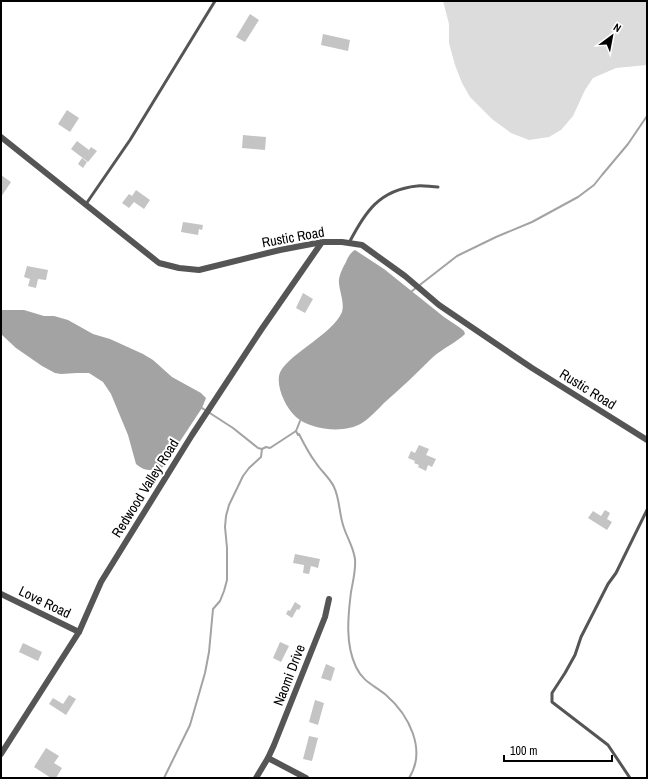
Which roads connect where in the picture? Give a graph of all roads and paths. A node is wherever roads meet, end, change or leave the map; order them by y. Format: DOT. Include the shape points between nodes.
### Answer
graph roads {
  1 [pos="215,1"];
  2 [pos="1,137"];
  3 [pos="438,187"];
  4 [pos="86,204"];
  5 [pos="322,242"];
  6 [pos="349,243"];
  7 [pos="647,440"];
  8 [pos="647,510"];
  9 [pos="1,594"];
  10 [pos="329,599"];
  11 [pos="79,632"];
  12 [pos="3,746"];
  13 [pos="1,754"];
  14 [pos="268,758"];
  15 [pos="256,778"];
  16 [pos="306,778"];
  17 [pos="630,778"];
  1 -- 4 [label="lane" via="130,140"];
  2 -- 4 [label="street, Rustic Road"];
  3 -- 6 [label="lane" via="417,186 396,190 375,203"];
  4 -- 5 [label="street, Rustic Road" via="159,263 179,268 199,270"];
  5 -- 6 [label="street, Rustic Road"];
  5 -- 11 [label="street, Redwood Valley Road" via="188,442 101,582"];
  6 -- 7 [label="street, Rustic Road" via="362,245 445,309 532,368"];
  8 -- 17 [label="lane" via="581,637 572,661 552,692 552,702 608,745"];
  9 -- 11 [label="street, Love Road"];
  10 -- 14 [label="street, Naomi Drive" via="325,617"];
  11 -- 12 [label="street, Redwood Valley Road"];
  12 -- 13 [label="street, Redwood Valley Road"];
  14 -- 15 [label="street, Naomi Drive"];
  14 -- 16 [label="street"];
}
